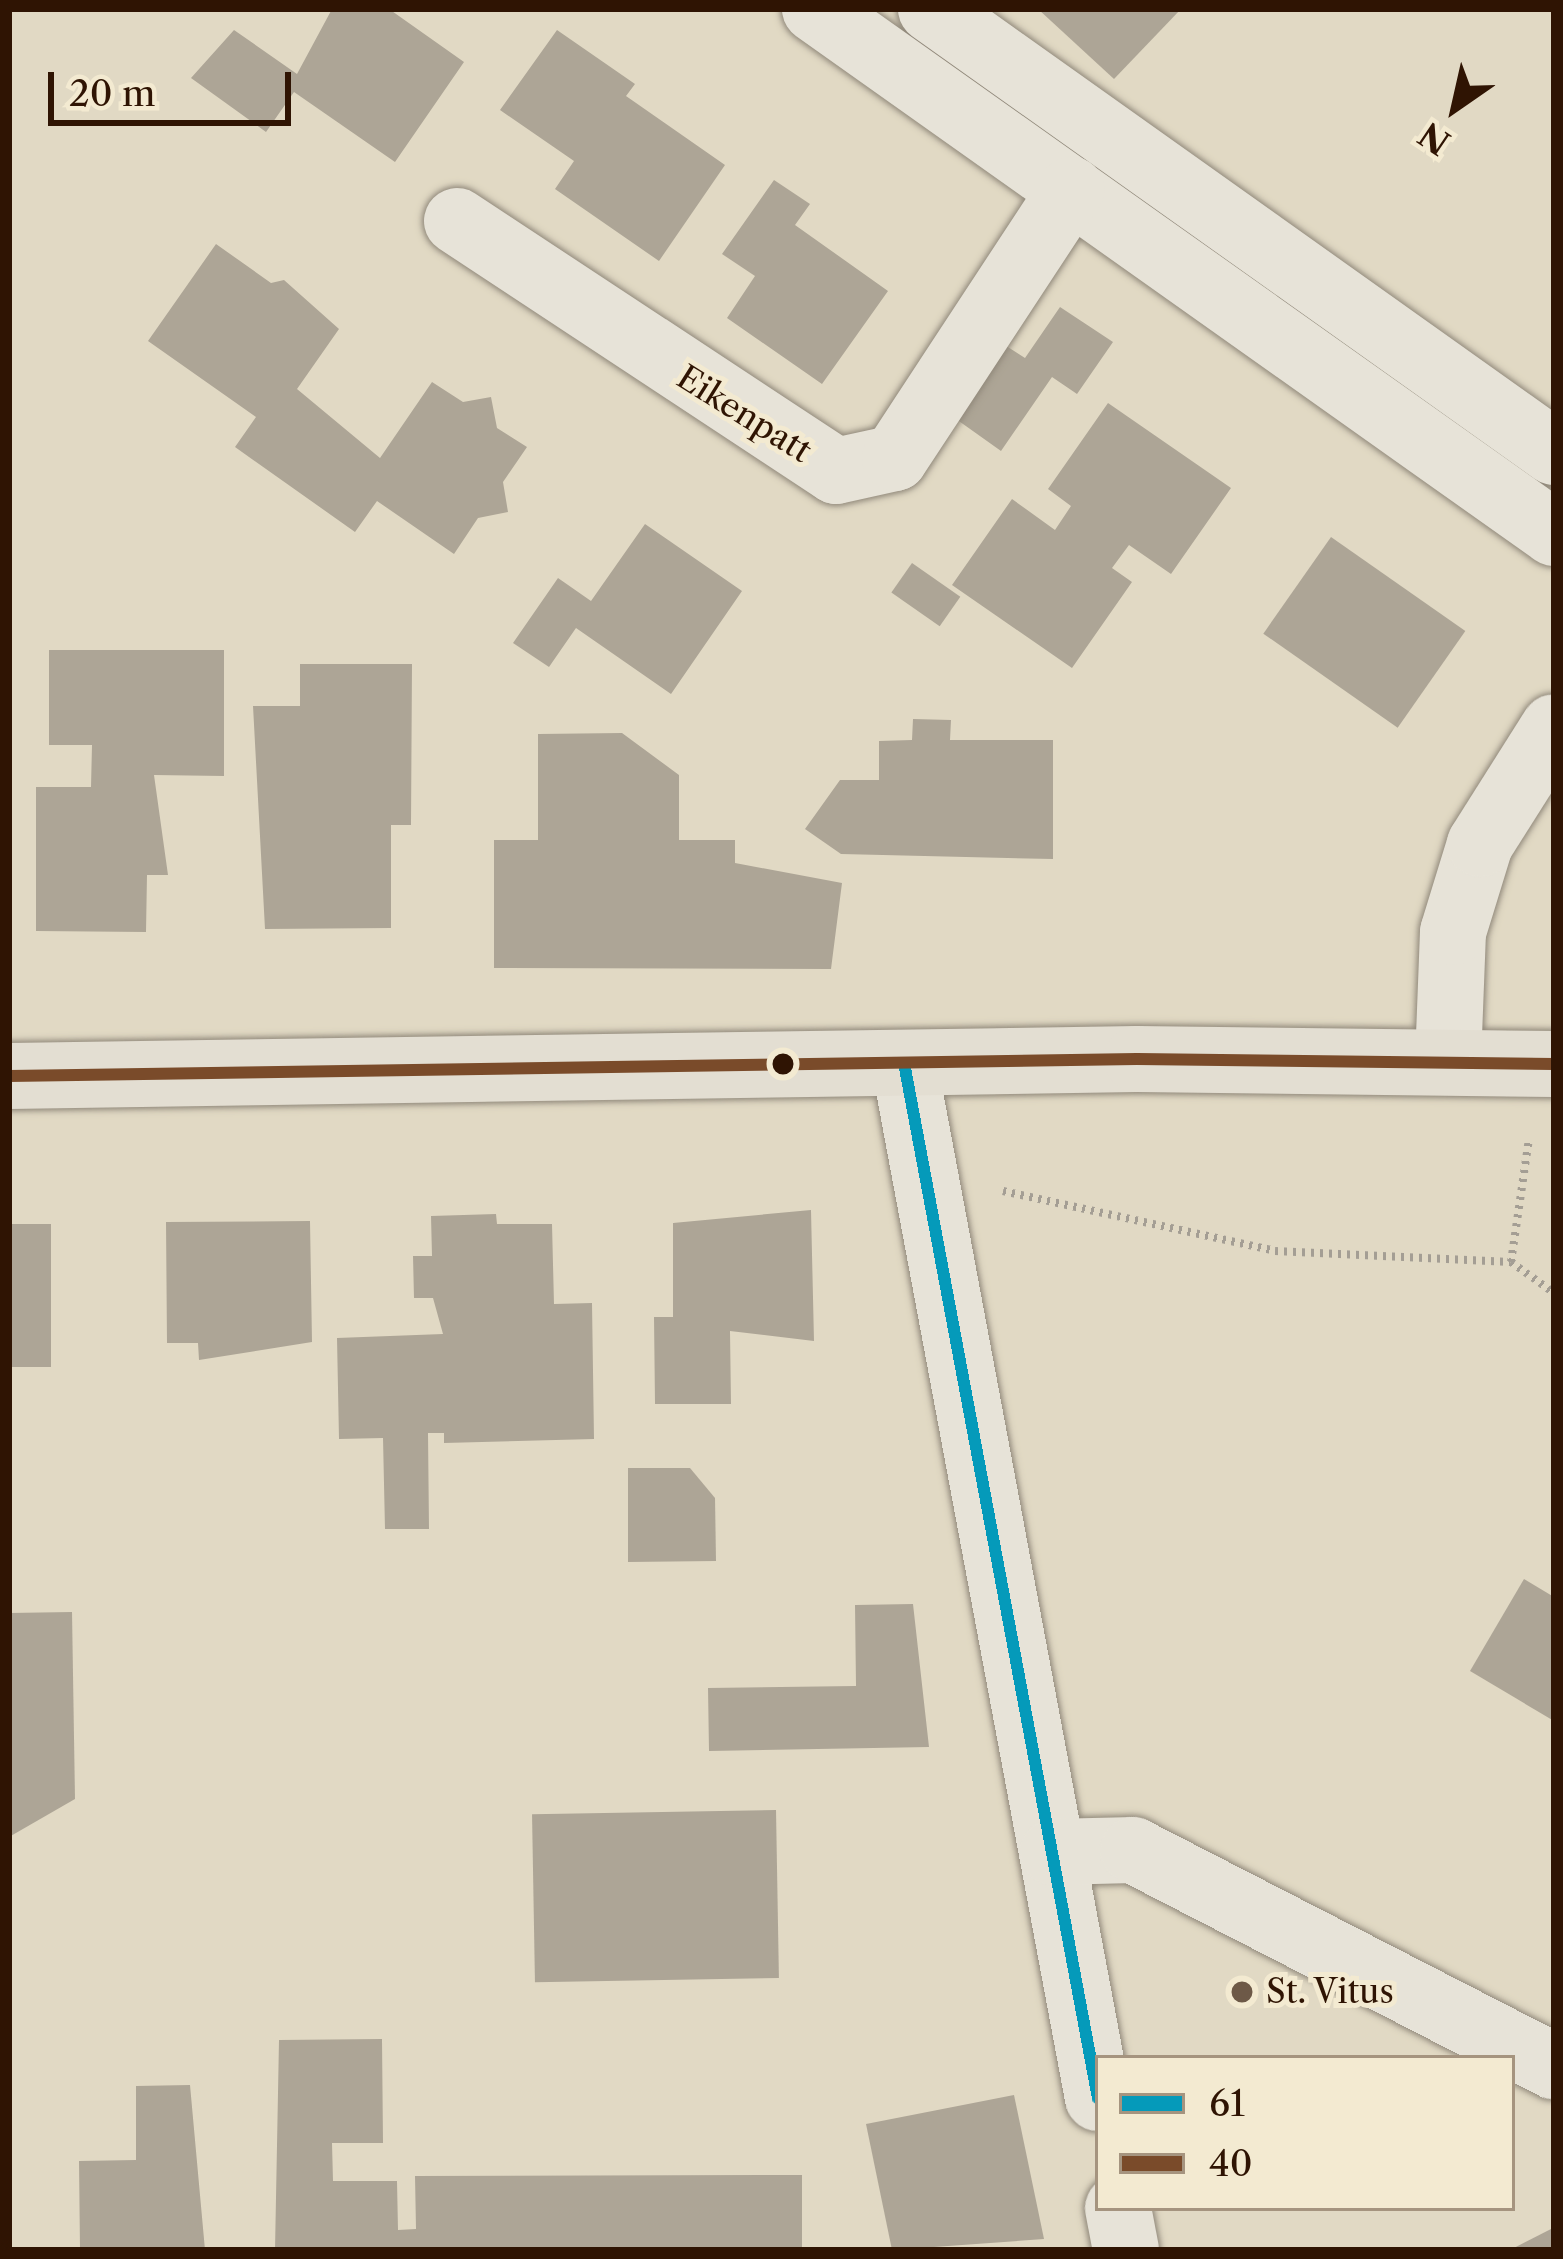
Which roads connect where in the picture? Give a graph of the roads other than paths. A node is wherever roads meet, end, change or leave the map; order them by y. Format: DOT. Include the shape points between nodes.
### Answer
graph roads {
  1 [pos="815,9"];
  2 [pos="931,9"];
  3 [pos="1071,190"];
  4 [pos="457,221"];
  5 [pos="1554,452"];
  6 [pos="1554,533"];
  7 [pos="1554,727"];
  8 [pos="1448,1062"];
  9 [pos="1545,1064"];
  10 [pos="905,1068"];
  11 [pos="9,1076"];
  12 [pos="1053,1852"];
  13 [pos="1554,2066"];
  14 [pos="1095,2082"];
  15 [pos="1119,2211"];
  16 [pos="1126,2250"];
  1 -- 3 [label="street"];
  2 -- 5 [label="street"];
  3 -- 4 [label="street, Eikenpatt" via="895,458 836,471"];
  3 -- 6 [label="street"];
  7 -- 8 [label="street" via="1480,844 1453,932"];
  8 -- 9 [label="main road"];
  8 -- 10 [label="main road"];
  10 -- 11 [label="main road"];
  10 -- 12 [label="street"];
  12 -- 13 [label="street" via="1132,1850"];
  12 -- 14 [label="street"];
  15 -- 16 [label="street"];
}
